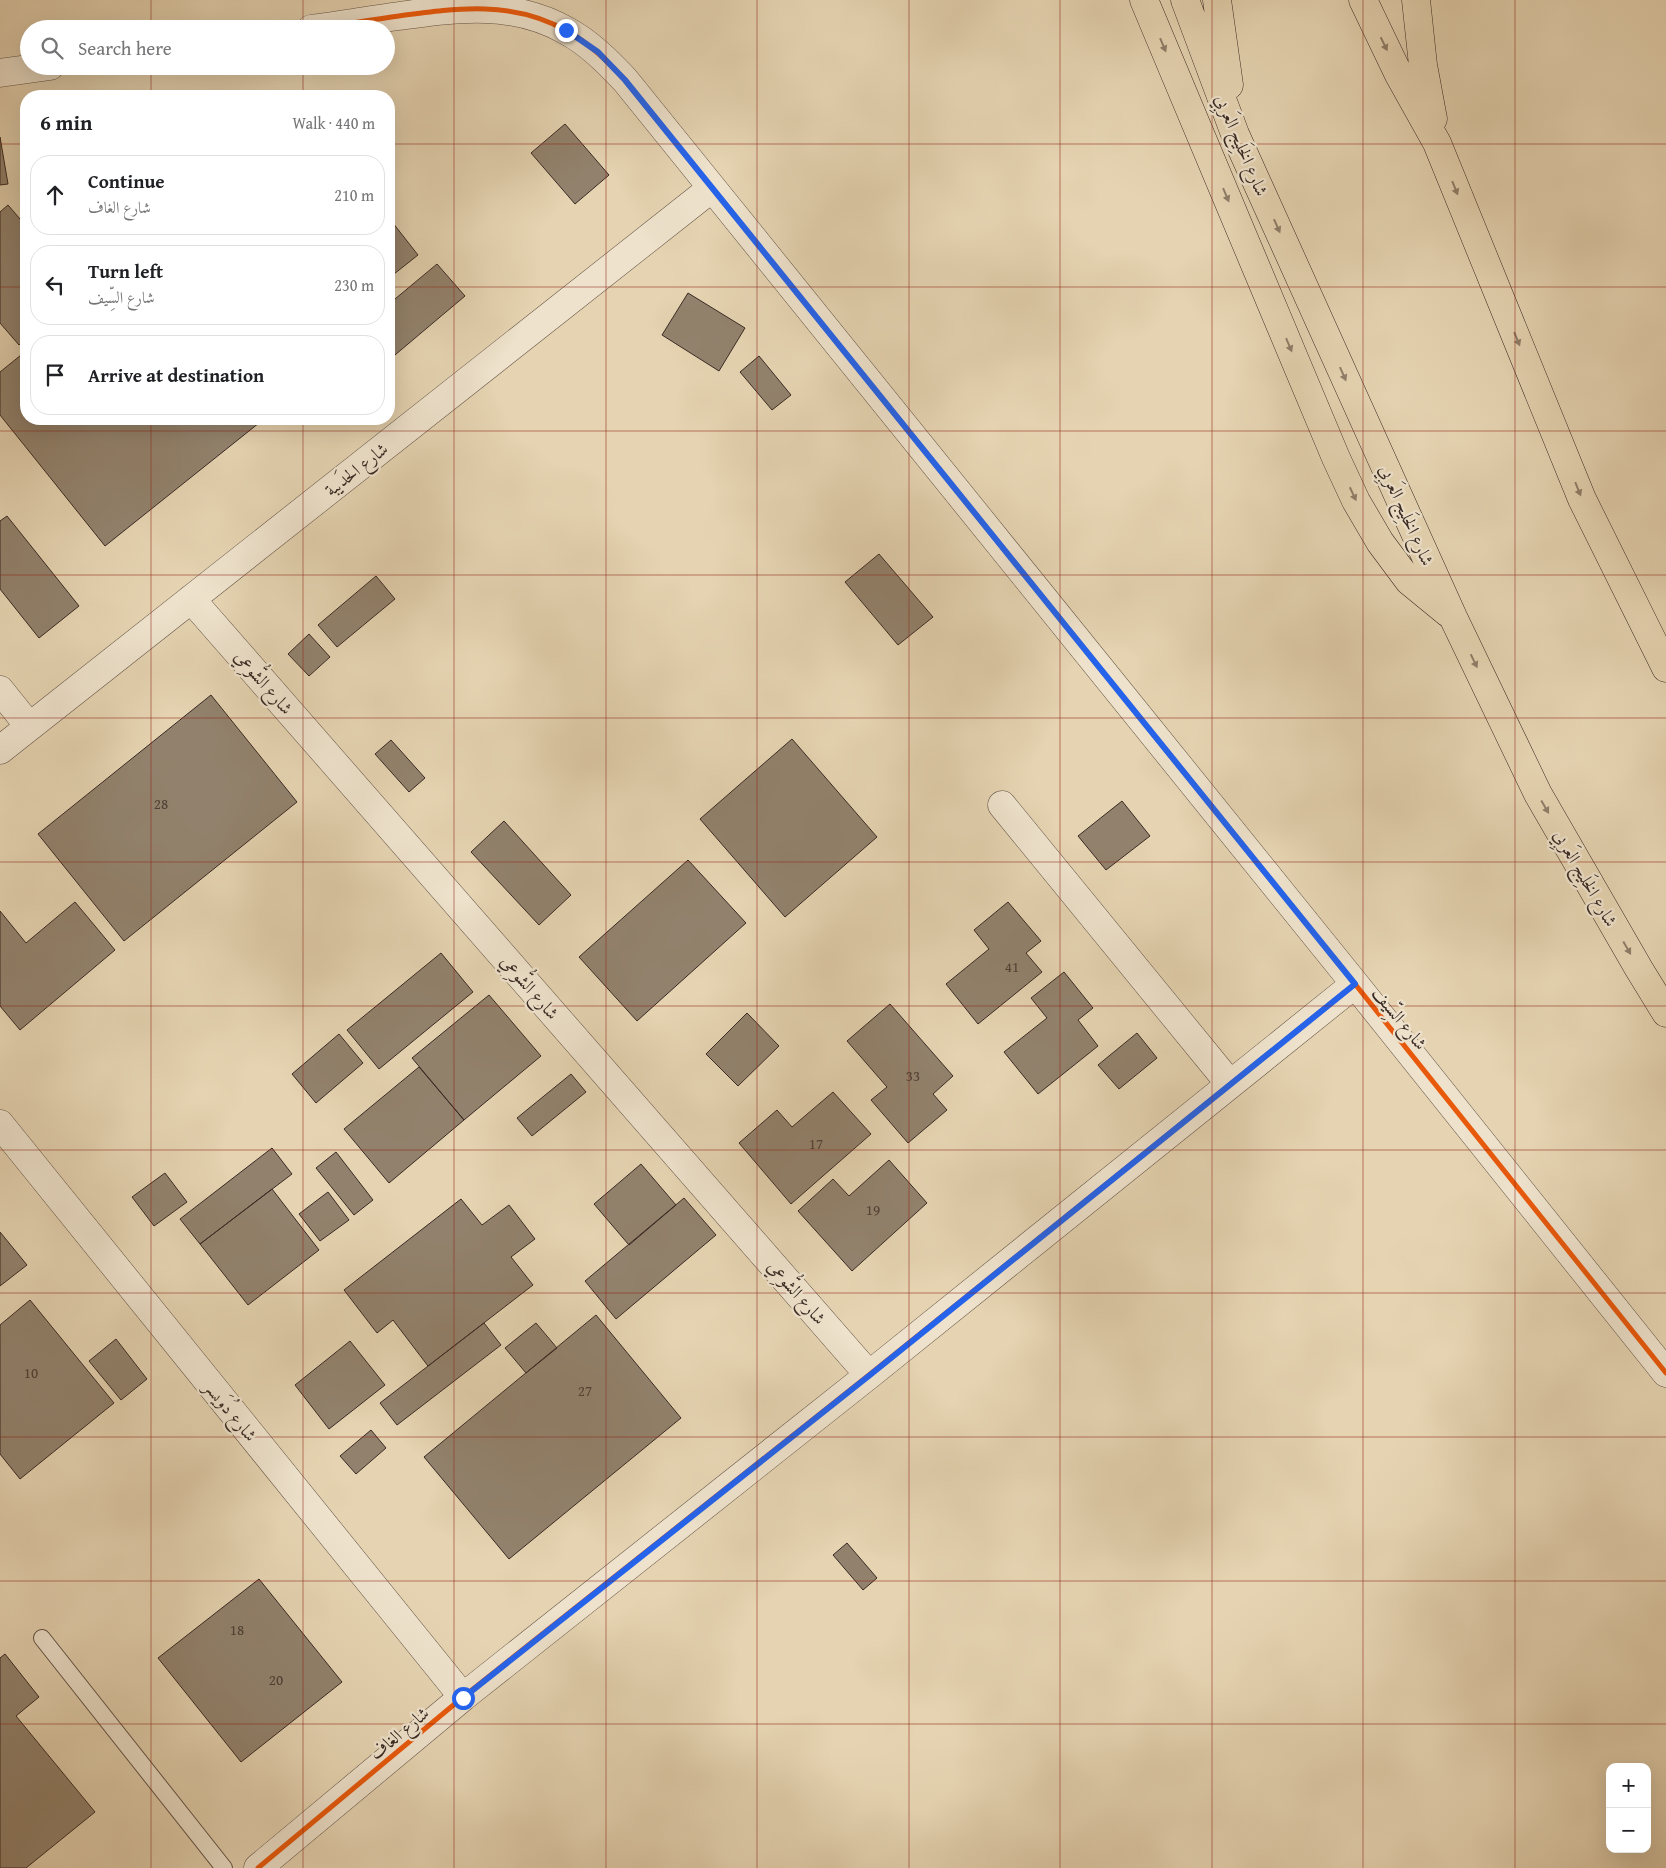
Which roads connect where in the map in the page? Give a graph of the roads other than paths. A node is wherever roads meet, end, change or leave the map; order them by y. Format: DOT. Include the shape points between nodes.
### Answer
graph roads {
  1 [pos="1144,0"];
  2 [pos="1185,0"];
  3 [pos="1217,0"];
  4 [pos="1363,0"];
  5 [pos="1416,0"];
  6 [pos="373,20"];
  7 [pos="20,71"];
  8 [pos="0,74"];
  9 [pos="1235,134"];
  10 [pos="1437,143"];
  11 [pos="712,188"];
  12 [pos="191,599"];
  13 [pos="1453,617"];
  14 [pos="1666,668"];
  15 [pos="0,690"];
  16 [pos="29,726"];
  17 [pos="0,750"];
  18 [pos="1002,805"];
  19 [pos="1355,984"];
  20 [pos="1666,1013"];
  21 [pos="1230,1084"];
  22 [pos="0,1124"];
  23 [pos="1666,1373"];
  24 [pos="870,1375"];
  25 [pos="42,1638"];
  26 [pos="463,1698"];
  27 [pos="224,1868"];
  28 [pos="258,1868"];
  1 -- 13 [label="highway, one-way" via="1356,501 1380,542 1409,581"];
  2 -- 9 [label="highway, شارع الخَلِيج العَربِي"];
  3 -- 9 [label="highway"];
  4 -- 10 [label="highway, one-way"];
  5 -- 10 [label="highway" via="1422,65"];
  6 -- 11 [label="street, شارع السِّيف" via="454,8 493,8 530,16 566,30 598,52 625,80"];
  7 -- 8 [label="street"];
  9 -- 13 [label="highway, شارع الخَلِيج العَربِي, one-way"];
  10 -- 14 [label="highway, one-way" via="1582,499"];
  11 -- 12 [label="street, شارع الحدَيبة"];
  11 -- 19 [label="street, شارع السِّيف"];
  12 -- 16 [label="street, شارع الحدَيبة"];
  12 -- 24 [label="street, شارع الشُّوعِي"];
  13 -- 20 [label="highway, شارع الخَلِيج العَربِي, one-way" via="1538,794"];
  15 -- 16 [label="street"];
  16 -- 17 [label="street, شارع الحدَيبة"];
  18 -- 21 [label="street"];
  19 -- 21 [label="street, شارع الغاف"];
  19 -- 23 [label="street, شارع السِّيف"];
  21 -- 24 [label="street, شارع الغاف"];
  22 -- 26 [label="street, شارع دُوَيسر"];
  24 -- 26 [label="street, شارع الغاف"];
  25 -- 27 [label="lane"];
  26 -- 28 [label="street, شارع الغاف"];
}
